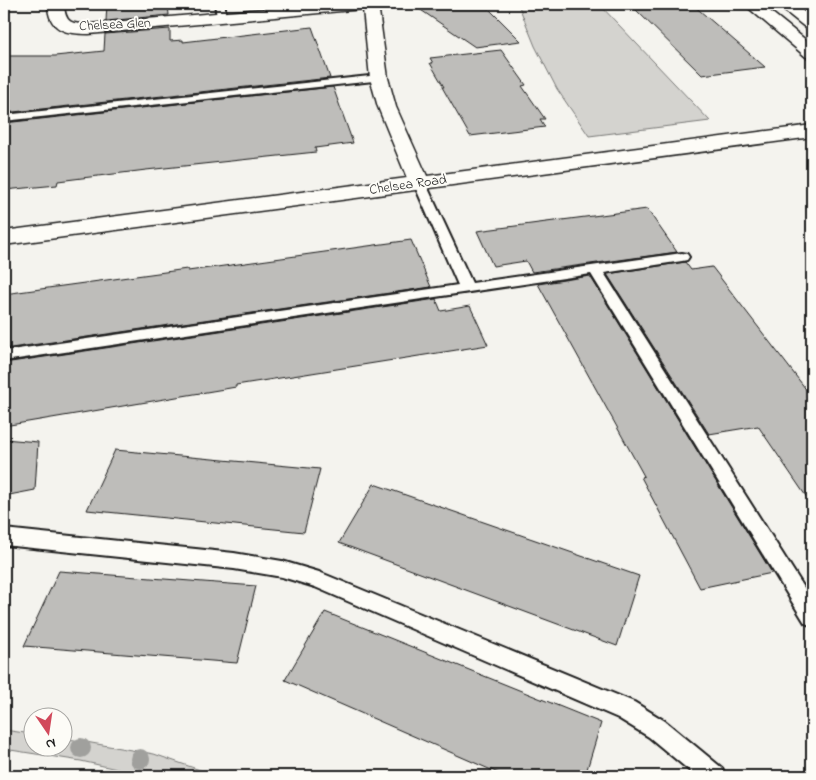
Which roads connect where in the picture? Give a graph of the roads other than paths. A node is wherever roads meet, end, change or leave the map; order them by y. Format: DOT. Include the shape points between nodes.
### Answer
graph roads {
  1 [pos="56,4"];
  2 [pos="370,4"];
  3 [pos="752,4"];
  4 [pos="784,4"];
  5 [pos="221,11"];
  6 [pos="812,25"];
  7 [pos="812,53"];
  8 [pos="379,78"];
  9 [pos="4,118"];
  10 [pos="812,131"];
  11 [pos="420,184"];
  12 [pos="4,238"];
  13 [pos="682,257"];
  14 [pos="595,270"];
  15 [pos="467,288"];
  16 [pos="4,356"];
  17 [pos="4,537"];
  18 [pos="812,617"];
  19 [pos="714,776"];
  1 -- 5 [label="street, Chelsea Glen" via="58,20 65,26 80,29"];
  2 -- 5 [label="street, Chelsea Glen"];
  2 -- 8 [label="street"];
  3 -- 7 [label="street"];
  4 -- 6 [label="street"];
  8 -- 9 [label="lane"];
  8 -- 11 [label="street" via="386,107"];
  10 -- 11 [label="street, Chelsea Road"];
  11 -- 12 [label="street, Chelsea Road"];
  11 -- 15 [label="lane"];
  13 -- 14 [label="lane"];
  14 -- 15 [label="lane"];
  14 -- 18 [label="lane"];
  15 -- 16 [label="lane"];
  17 -- 19 [label="lane" via="234,561 282,569 319,580 626,710 657,729"];
}
